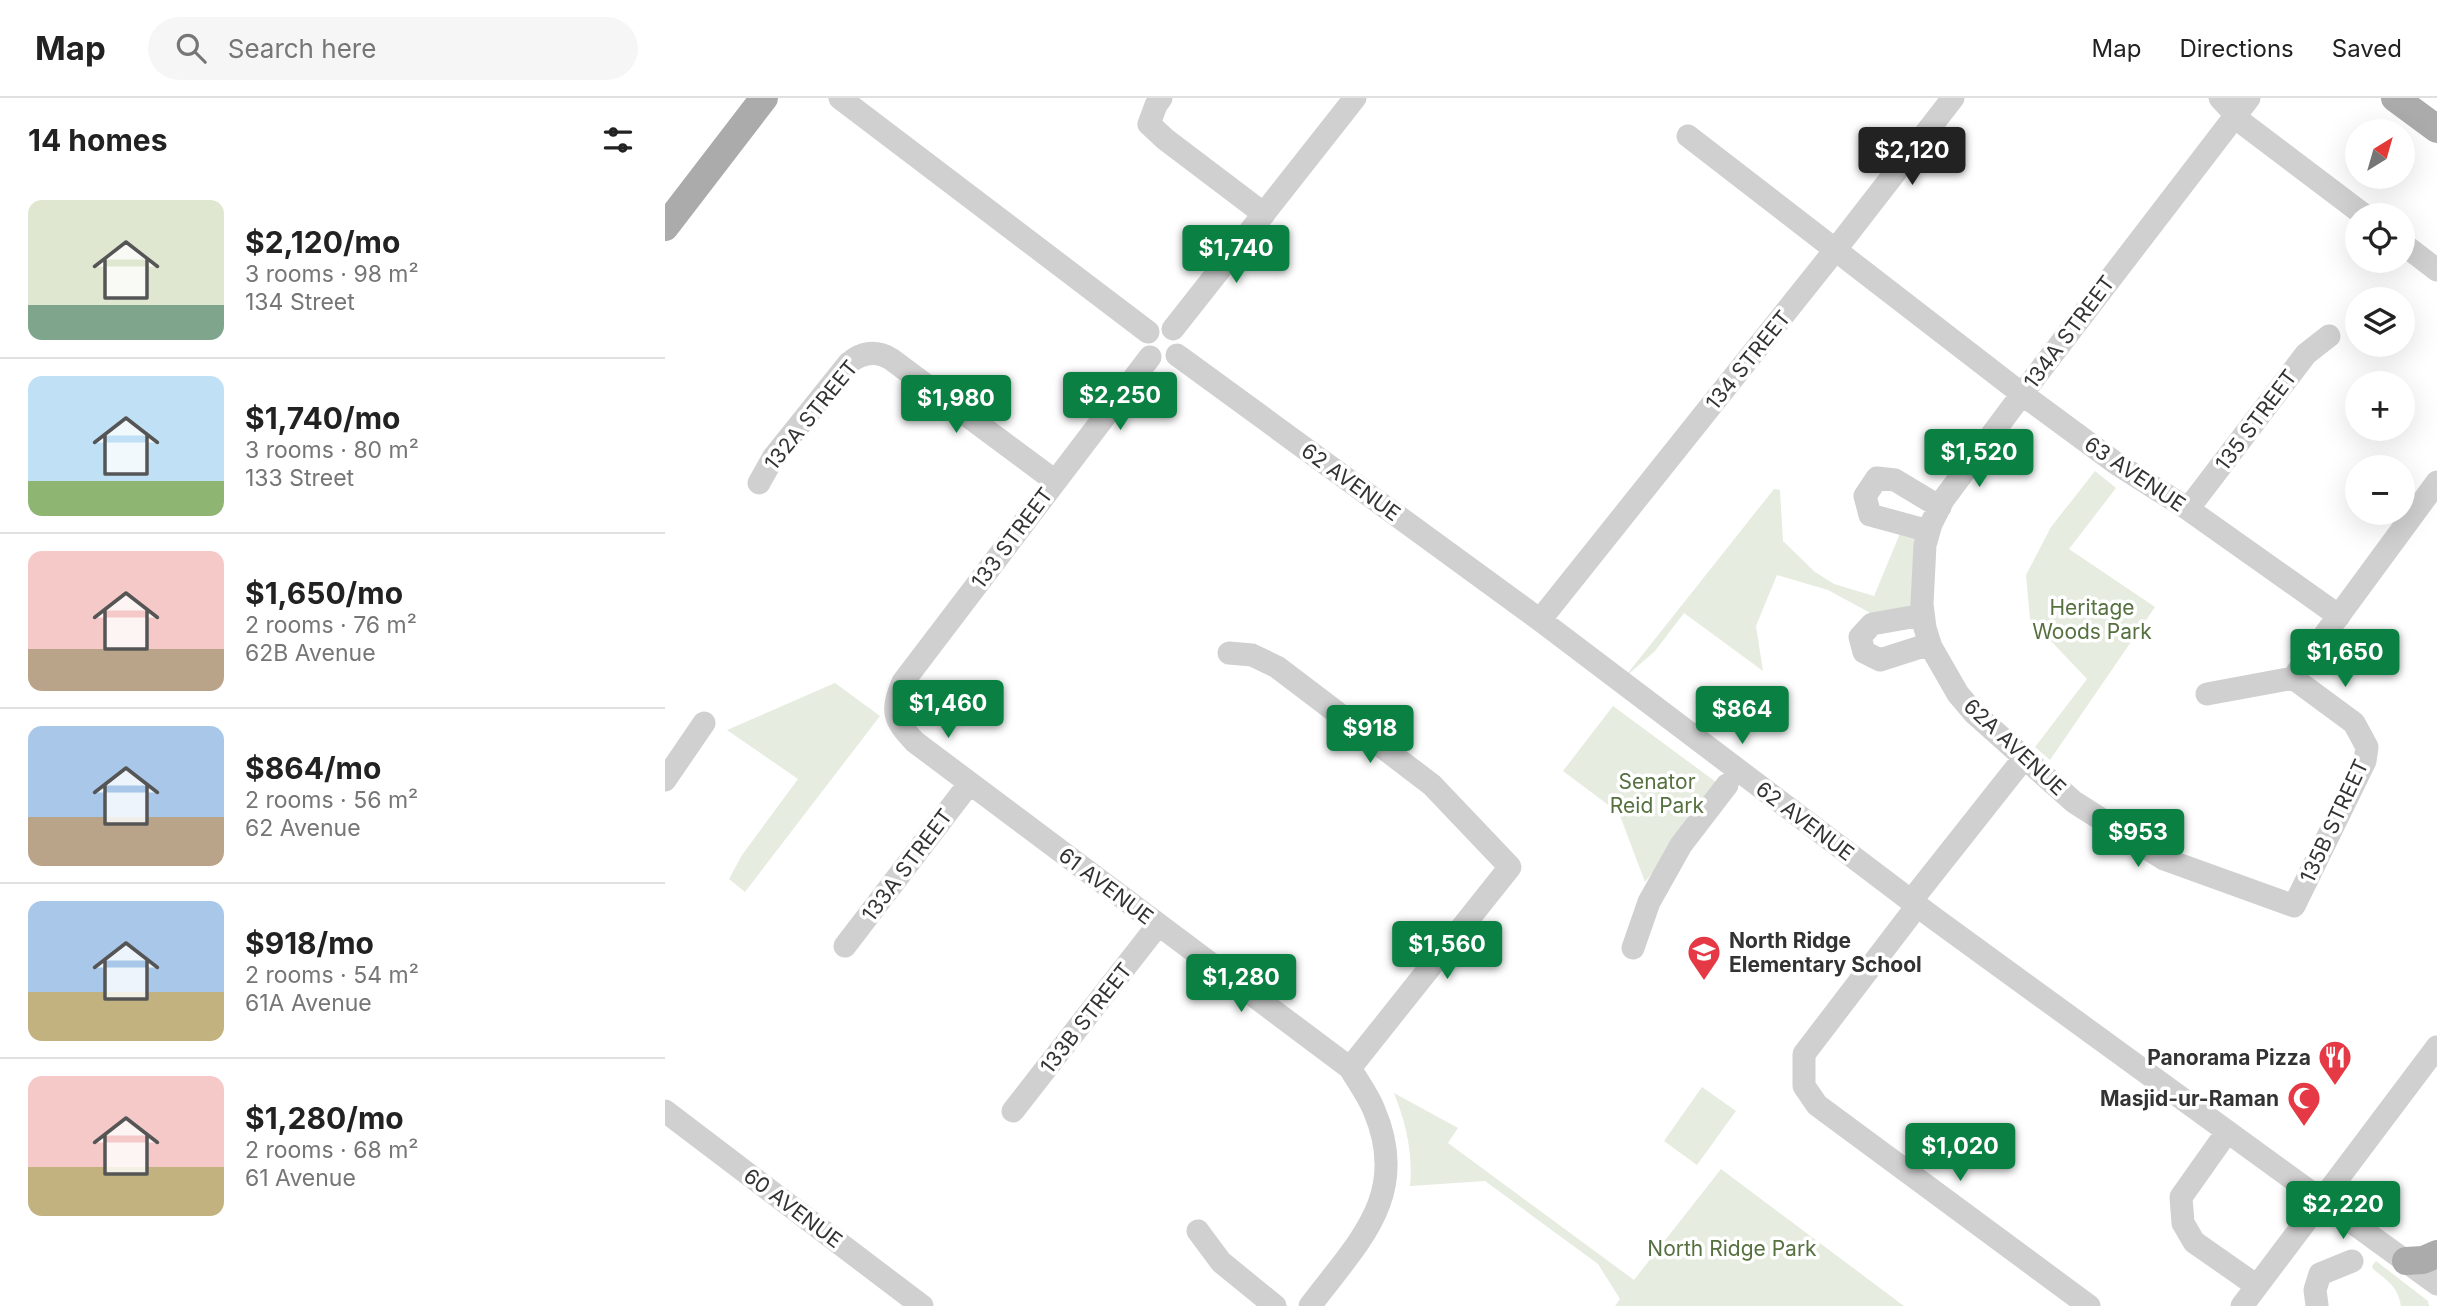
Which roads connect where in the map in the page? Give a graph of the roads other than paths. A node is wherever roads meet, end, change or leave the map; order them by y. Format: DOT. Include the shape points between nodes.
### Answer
graph roads {
  1 [pos="764,98"];
  2 [pos="840,98"];
  3 [pos="1161,98"];
  4 [pos="1355,98"];
  5 [pos="1953,98"];
  6 [pos="2395,98"];
  7 [pos="2234,104"];
  8 [pos="2437,129"];
  9 [pos="1688,136"];
  10 [pos="2350,203"];
  11 [pos="1264,214"];
  12 [pos="665,227"];
  13 [pos="1836,249"];
  14 [pos="2415,253"];
  15 [pos="2437,270"];
  16 [pos="1173,329"];
  17 [pos="1148,331"];
  18 [pos="2329,336"];
  19 [pos="1177,355"];
  20 [pos="1150,357"];
  21 [pos="2022,394"];
  22 [pos="1055,481"];
  23 [pos="2437,482"];
  24 [pos="759,483"];
  25 [pos="1940,507"];
  26 [pos="2187,509"];
  27 [pos="1929,531"];
  28 [pos="1922,581"];
  29 [pos="1923,615"];
  30 [pos="2339,616"];
  31 [pos="1540,620"];
  32 [pos="1930,644"];
  33 [pos="1229,653"];
  34 [pos="2293,678"];
  35 [pos="2207,694"];
  36 [pos="704,723"];
  37 [pos="900,726"];
  38 [pos="2024,758"];
  39 [pos="665,780"];
  40 [pos="969,784"];
  41 [pos="1727,785"];
  42 [pos="1914,904"];
  43 [pos="2294,906"];
  44 [pos="1158,925"];
  45 [pos="845,946"];
  46 [pos="1633,948"];
  47 [pos="2437,1047"];
  48 [pos="1350,1068"];
  49 [pos="665,1111"];
  50 [pos="1013,1111"];
  51 [pos="2227,1132"];
  52 [pos="2323,1199"];
  53 [pos="1198,1231"];
  54 [pos="2437,1254"];
  55 [pos="2406,1261"];
  56 [pos="2353,1262"];
  57 [pos="2437,1284"];
  58 [pos="2257,1286"];
  59 [pos="2317,1305"];
  60 [pos="922,1306"];
  61 [pos="1275,1306"];
  62 [pos="1310,1306"];
  63 [pos="2089,1306"];
  64 [pos="2242,1306"];
  1 -- 12 [label="main road"];
  2 -- 17 [label="street"];
  3 -- 11 [label="street" via="1149,124"];
  4 -- 11 [label="street"];
  5 -- 13 [label="street, 134 STREET"];
  6 -- 8 [label="main road"];
  7 -- 10 [label="street"];
  7 -- 21 [label="street, 134A STREET"];
  9 -- 13 [label="street, 63 AVENUE"];
  11 -- 16 [label="street"];
  13 -- 21 [label="street, 63 AVENUE"];
  13 -- 31 [label="street, 134 STREET"];
  14 -- 15 [label="street"];
  16 -- 17 [label="street" via="1162,326"];
  16 -- 19 [label="street" via="1179,338"];
  17 -- 20 [label="street" via="1144,344"];
  18 -- 26 [label="street, 135 STREET" via="2306,354"];
  19 -- 20 [label="street" via="1161,362"];
  19 -- 31 [label="street, 62 AVENUE"];
  20 -- 22 [label="street, 133 STREET"];
  21 -- 25 [label="street, 134A STREET"];
  21 -- 26 [label="street, 63 AVENUE"];
  22 -- 24 [label="street, 132A STREET" via="891,359 868,353 855,357 843,370 773,458"];
  22 -- 37 [label="street, 133 STREET" via="903,681 895,701"];
  23 -- 30 [label="street"];
  25 -- 27 [label="street, 134A STREET"];
  25 -- 27 [label="street" via="1895,480 1877,478 1865,496 1870,515"];
  26 -- 30 [label="street, 63 AVENUE"];
  27 -- 28 [label="street, 134A STREET"];
  28 -- 29 [label="street, 62A AVENUE"];
  29 -- 32 [label="street, 62A AVENUE"];
  29 -- 32 [label="street" via="1872,624 1860,637 1864,652 1880,660"];
  30 -- 34 [label="street"];
  31 -- 42 [label="street, 62 AVENUE"];
  32 -- 38 [label="street, 62A AVENUE" via="1958,694"];
  33 -- 48 [label="street" via="1252,655 1277,667 1352,723 1432,785 1510,867"];
  34 -- 35 [label="street"];
  34 -- 43 [label="street, 135B STREET" via="2354,723 2367,747 2365,761"];
  36 -- 39 [label="street"];
  37 -- 40 [label="street, 61 AVENUE"];
  38 -- 42 [label="street"];
  38 -- 43 [label="street, 62A AVENUE" via="2074,802 2164,859"];
  40 -- 44 [label="street, 61 AVENUE"];
  40 -- 45 [label="street, 133A STREET"];
  41 -- 46 [label="street" via="1681,845 1649,902"];
  42 -- 51 [label="street, 62 AVENUE"];
  42 -- 63 [label="street" via="1804,1054 1804,1086 1817,1105"];
  44 -- 48 [label="street, 61 AVENUE"];
  44 -- 50 [label="street, 133B STREET"];
  47 -- 52 [label="street"];
  48 -- 62 [label="street" via="1373,1108 1384,1138 1387,1165 1378,1213"];
  49 -- 60 [label="street, 60 AVENUE"];
  51 -- 52 [label="street, 62 AVENUE"];
  51 -- 58 [label="street" via="2181,1197 2183,1223 2194,1242"];
  52 -- 55 [label="street, 62 AVENUE"];
  52 -- 58 [label="street"];
  53 -- 61 [label="street" via="1221,1262"];
  54 -- 55 [label="main road"];
  55 -- 57 [label="street, 62 AVENUE"];
  56 -- 59 [label="street" via="2321,1274 2315,1290"];
  58 -- 64 [label="street"];
}
